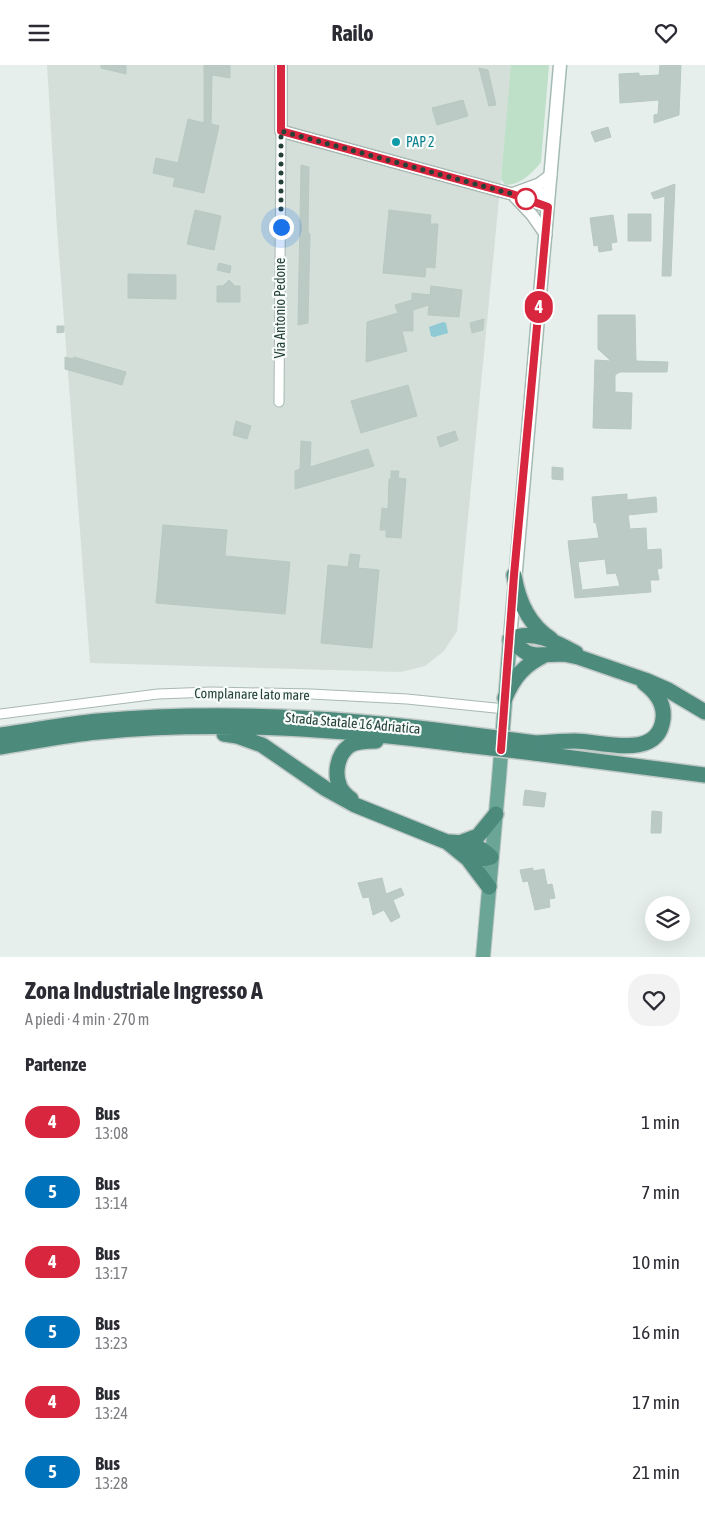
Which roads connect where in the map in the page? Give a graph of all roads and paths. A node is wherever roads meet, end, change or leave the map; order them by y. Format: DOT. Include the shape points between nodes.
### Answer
graph roads {
  1 [pos="281,65"];
  2 [pos="560,65"];
  3 [pos="281,131"];
  4 [pos="550,175"];
  5 [pos="512,194"];
  6 [pos="549,194"];
  7 [pos="548,207"];
  8 [pos="546,235"];
  9 [pos="279,402"];
  10 [pos="514,575"];
  11 [pos="510,640"];
  12 [pos="561,645"];
  13 [pos="546,655"];
  14 [pos="593,662"];
  15 [pos="632,676"];
  16 [pos="505,703"];
  17 [pos="705,712"];
  18 [pos="0,714"];
  19 [pos="170,728"];
  20 [pos="0,735"];
  21 [pos="415,739"];
  22 [pos="465,740"];
  23 [pos="0,747"];
  24 [pos="535,748"];
  25 [pos="705,764"];
  26 [pos="705,775"];
  27 [pos="355,805"];
  28 [pos="496,814"];
  29 [pos="455,842"];
  30 [pos="491,857"];
  31 [pos="468,859"];
  32 [pos="489,887"];
  33 [pos="482,957"];
  1 -- 3 [label="street, Via Antonio Pedone"];
  2 -- 4 [label="main road"];
  3 -- 5 [label="street"];
  3 -- 9 [label="street, Via Antonio Pedone"];
  4 -- 5 [label="street"];
  4 -- 6 [label="main road"];
  5 -- 6 [label="street"];
  5 -- 7 [label="street"];
  5 -- 8 [label="street"];
  6 -- 7 [label="main road"];
  7 -- 8 [label="main road"];
  8 -- 10 [label="main road"];
  10 -- 11 [label="main road"];
  10 -- 12 [label="highway" via="532,621"];
  11 -- 12 [label="highway" via="531,635"];
  11 -- 13 [label="highway" via="527,653"];
  11 -- 16 [label="main road"];
  12 -- 14 [label="highway"];
  13 -- 14 [label="highway" via="571,655"];
  13 -- 16 [label="highway" via="520,672"];
  14 -- 15 [label="highway"];
  15 -- 17 [label="highway" via="663,688"];
  15 -- 24 [label="highway" via="652,689 662,704 661,727 650,741 633,746 576,741"];
  16 -- 18 [label="street, Complanare lato mare" via="211,692 158,694"];
  16 -- 28 [label="main road"];
  19 -- 21 [label="highway, Strada Statale 16 Adriatica" via="265,727"];
  19 -- 23 [label="highway, Strada Statale 16 Adriatica" via="97,732"];
  19 -- 27 [label="highway" via="237,736 262,745"];
  20 -- 22 [label="highway, Strada Statale 16 Adriatica" via="97,721 256,716 343,720"];
  21 -- 22 [label="highway, Strada Statale 16 Adriatica"];
  21 -- 27 [label="highway" via="362,741 349,746 340,758 337,771 340,788"];
  22 -- 24 [label="highway, Strada Statale 16 Adriatica, bridge"];
  24 -- 25 [label="highway, Strada Statale 16 Adriatica"];
  24 -- 26 [label="highway, Strada Statale 16 Adriatica"];
  27 -- 29 [label="highway"];
  28 -- 29 [label="highway" via="478,836"];
  28 -- 30 [label="main road"];
  29 -- 30 [label="highway" via="482,848"];
  29 -- 31 [label="highway"];
  30 -- 31 [label="highway" via="479,861"];
  30 -- 32 [label="main road"];
  31 -- 32 [label="highway"];
  32 -- 33 [label="main road"];
}
